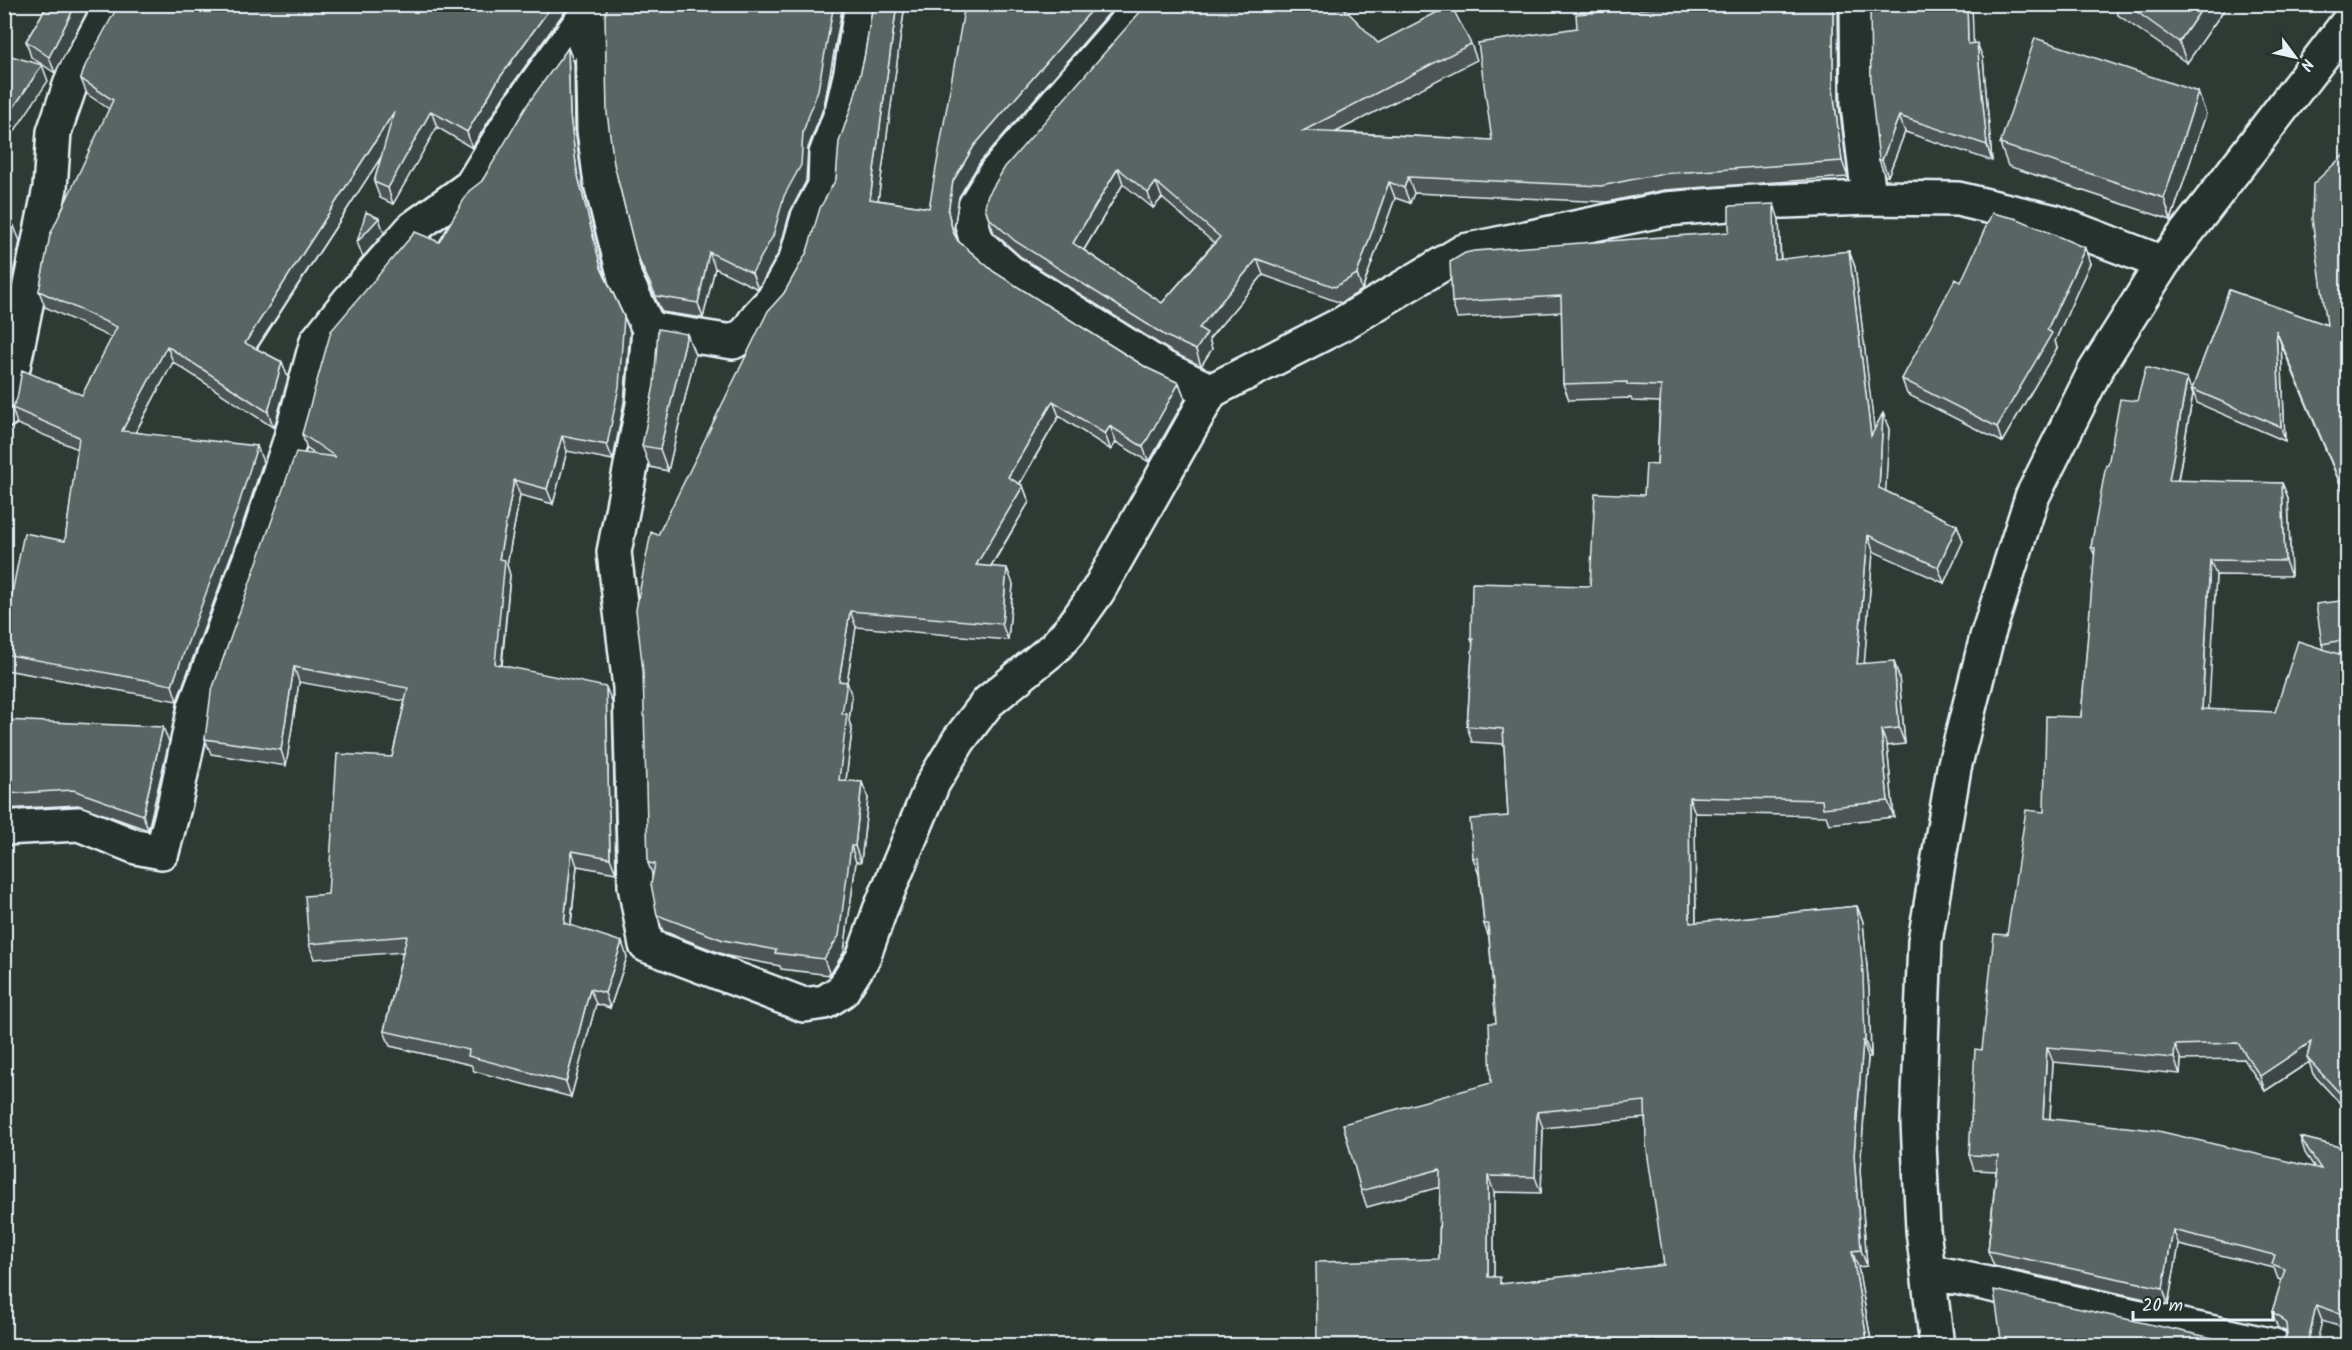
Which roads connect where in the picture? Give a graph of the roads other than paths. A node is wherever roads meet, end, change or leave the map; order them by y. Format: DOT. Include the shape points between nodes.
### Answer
graph roads {
  1 [pos="112,4"];
  2 [pos="594,4"];
  3 [pos="599,4"];
  4 [pos="862,4"];
  5 [pos="1142,4"];
  6 [pos="1857,4"];
  7 [pos="2348,22"];
  8 [pos="1869,198"];
  9 [pos="2163,263"];
  10 [pos="649,329"];
  11 [pos="1210,391"];
  12 [pos="4,411"];
  13 [pos="4,828"];
  14 [pos="1928,1271"];
  15 [pos="1937,1346"];
  16 [pos="2274,1346"];
  1 -- 12 [label="street" via="74,74 54,132 50,188"];
  2 -- 13 [label="street" via="519,107 471,186 413,228 317,341 261,530 195,707 162,852 136,847 79,824"];
  3 -- 10 [label="street" via="592,29 594,130 601,183 625,278"];
  4 -- 10 [label="street" via="842,111 826,154 825,186 808,217 796,259 773,300 747,333 733,342"];
  5 -- 11 [label="street" via="996,172 975,206 972,224 977,243 1010,272 1163,368"];
  6 -- 8 [label="street" via="1858,105"];
  7 -- 9 [label="street"];
  8 -- 9 [label="street" via="1958,199 2055,222"];
  8 -- 11 [label="street" via="1666,209 1464,251 1342,324"];
  9 -- 14 [label="street" via="2095,371 2032,497 1987,637 1954,768 1925,941 1918,1122"];
  10 -- 11 [label="street" via="643,405 614,552 630,687 635,886 645,945 804,1005 825,1002 842,991 863,958 933,783 959,740 988,702 1054,648 1091,601"];
  14 -- 15 [label="street"];
  14 -- 16 [label="street"];
}
